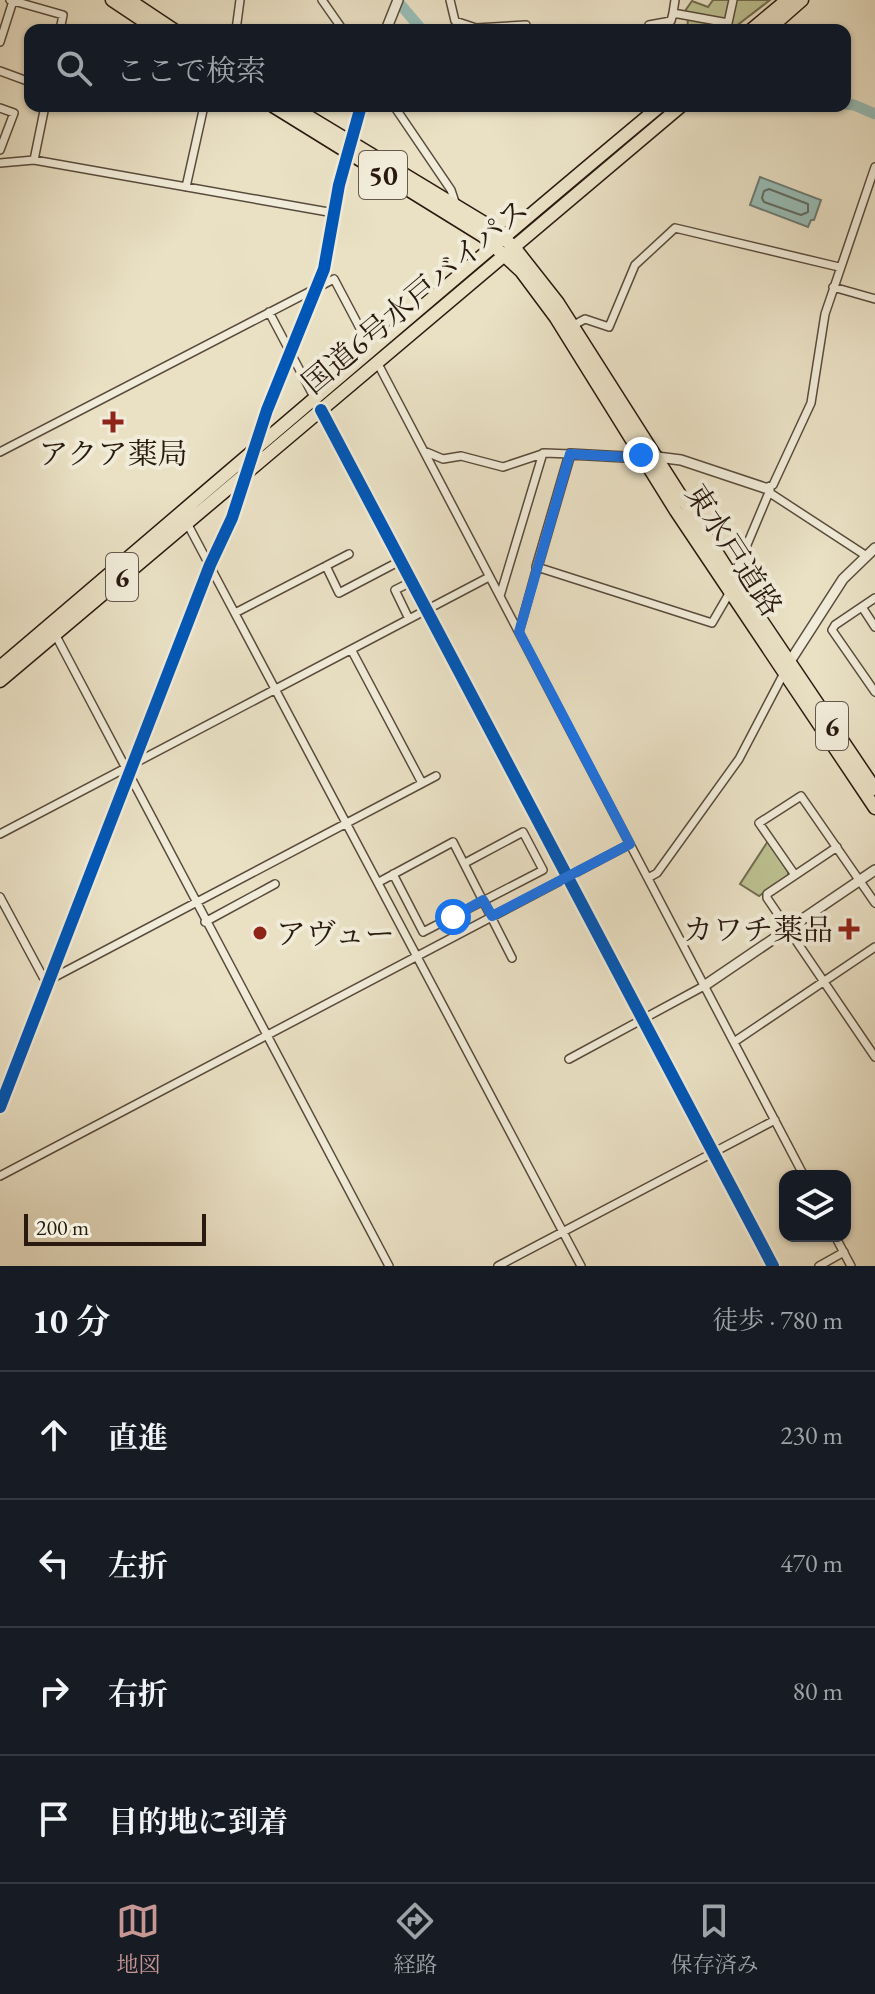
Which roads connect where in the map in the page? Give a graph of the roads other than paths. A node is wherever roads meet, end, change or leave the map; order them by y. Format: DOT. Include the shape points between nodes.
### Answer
graph roads {
  1 [pos="12,0"];
  2 [pos="112,0"];
  3 [pos="129,0"];
  4 [pos="240,0"];
  5 [pos="322,0"];
  6 [pos="398,0"];
  7 [pos="450,0"];
  8 [pos="675,0"];
  9 [pos="733,0"];
  10 [pos="802,0"];
  11 [pos="782,2"];
  12 [pos="673,13"];
  13 [pos="61,24"];
  14 [pos="148,24"];
  15 [pos="165,24"];
  16 [pos="237,24"];
  17 [pos="339,24"];
  18 [pos="388,24"];
  19 [pos="464,24"];
  20 [pos="654,24"];
  21 [pos="758,24"];
  22 [pos="775,24"];
  23 [pos="0,42"];
  24 [pos="0,71"];
  25 [pos="24,80"];
  26 [pos="0,108"];
  27 [pos="44,112"];
  28 [pos="203,112"];
  29 [pos="284,112"];
  30 [pos="299,112"];
  31 [pos="359,112"];
  32 [pos="398,112"];
  33 [pos="653,112"];
  34 [pos="674,112"];
  35 [pos="348,148"];
  36 [pos="0,150"];
  37 [pos="34,160"];
  38 [pos="0,163"];
  39 [pos="875,167"];
  40 [pos="186,187"];
  41 [pos="457,206"];
  42 [pos="334,213"];
  43 [pos="498,240"];
  44 [pos="510,251"];
  45 [pos="839,267"];
  46 [pos="318,286"];
  47 [pos="833,287"];
  48 [pos="875,299"];
  49 [pos="269,312"];
  50 [pos="572,326"];
  51 [pos="371,349"];
  52 [pos="291,354"];
  53 [pos="377,362"];
  54 [pos="314,397"];
  55 [pos="321,410"];
  56 [pos="254,449"];
  57 [pos="424,451"];
  58 [pos="0,452"];
  59 [pos="543,453"];
  60 [pos="570,454"];
  61 [pos="641,455"];
  62 [pos="655,457"];
  63 [pos="245,476"];
  64 [pos="768,490"];
  65 [pos="187,523"];
  66 [pos="875,548"];
  67 [pos="349,554"];
  68 [pos="865,555"];
  69 [pos="400,561"];
  70 [pos="210,565"];
  71 [pos="326,566"];
  72 [pos="537,567"];
  73 [pos="489,577"];
  74 [pos="733,578"];
  75 [pos="411,582"];
  76 [pos="730,592"];
  77 [pos="500,596"];
  78 [pos="875,598"];
  79 [pos="862,607"];
  80 [pos="426,610"];
  81 [pos="235,613"];
  82 [pos="409,619"];
  83 [pos="875,627"];
  84 [pos="519,632"];
  85 [pos="55,634"];
  86 [pos="352,651"];
  87 [pos="0,667"];
  88 [pos="786,668"];
  89 [pos="0,681"];
  90 [pos="275,689"];
  91 [pos="875,692"];
  92 [pos="128,770"];
  93 [pos="436,776"];
  94 [pos="422,783"];
  95 [pos="875,789"];
  96 [pos="875,808"];
  97 [pos="346,823"];
  98 [pos="0,834"];
  99 [pos="630,844"];
  100 [pos="837,847"];
  101 [pos="465,863"];
  102 [pos="875,870"];
  103 [pos="393,874"];
  104 [pos="795,875"];
  105 [pos="568,878"];
  106 [pos="648,878"];
  107 [pos="859,880"];
  108 [pos="379,882"];
  109 [pos="275,884"];
  110 [pos="0,897"];
  111 [pos="483,900"];
  112 [pos="195,903"];
  113 [pos="875,903"];
  114 [pos="492,916"];
  115 [pos="205,922"];
  116 [pos="788,929"];
  117 [pos="875,947"];
  118 [pos="416,957"];
  119 [pos="512,958"];
  120 [pos="49,980"];
  121 [pos="824,981"];
  122 [pos="704,986"];
  123 [pos="643,1020"];
  124 [pos="267,1037"];
  125 [pos="734,1042"];
  126 [pos="875,1057"];
  127 [pos="569,1059"];
  128 [pos="0,1107"];
  129 [pos="775,1120"];
  130 [pos="713,1153"];
  131 [pos="801,1170"];
  132 [pos="0,1176"];
  133 [pos="563,1232"];
  134 [pos="838,1242"];
  135 [pos="844,1252"];
  136 [pos="389,1266"];
  137 [pos="498,1266"];
  138 [pos="581,1266"];
  139 [pos="773,1266"];
  140 [pos="819,1266"];
  141 [pos="851,1266"];
  1 -- 13 [label="street" via="63,15"];
  1 -- 23 [label="street"];
  2 -- 14 [label="highway"];
  3 -- 15 [label="highway"];
  4 -- 16 [label="street"];
  5 -- 17 [label="street"];
  6 -- 18 [label="street"];
  7 -- 19 [label="street" via="455,21"];
  8 -- 12 [label="street"];
  9 -- 12 [label="street" via="728,23"];
  10 -- 22 [label="highway"];
  11 -- 21 [label="highway"];
  12 -- 20 [label="street" via="671,21"];
  24 -- 25 [label="street"];
  26 -- 36 [label="street" via="14,113"];
  27 -- 37 [label="street"];
  28 -- 40 [label="street"];
  29 -- 35 [label="highway, 50"];
  30 -- 35 [label="highway, 50"];
  31 -- 35 [label="street"];
  32 -- 41 [label="street"];
  33 -- 43 [label="highway, 国道6号水戸バイパス / 6"];
  34 -- 44 [label="highway, 国道6号水戸バイパス / 6"];
  35 -- 41 [label="highway, 50"];
  35 -- 42 [label="street"];
  35 -- 43 [label="highway, 50"];
  37 -- 38 [label="street"];
  37 -- 40 [label="street"];
  39 -- 45 [label="street"];
  40 -- 42 [label="street"];
  41 -- 43 [label="highway, 50"];
  42 -- 46 [label="street"];
  43 -- 44 [label="highway, 東水戸道路 / 6"];
  43 -- 51 [label="highway, 国道6号水戸バイパス / 6"];
  44 -- 50 [label="highway, 東水戸道路 / 6" via="547,288"];
  44 -- 53 [label="highway, 国道6号水戸バイパス / 6"];
  44 -- 61 [label="highway, 東水戸道路 / 6"];
  45 -- 47 [label="street"];
  45 -- 50 [label="street" via="675,228 635,265 609,327 585,319"];
  46 -- 49 [label="street"];
  46 -- 51 [label="street" via="334,279"];
  46 -- 52 [label="street"];
  47 -- 48 [label="street"];
  47 -- 64 [label="street" via="811,403"];
  49 -- 52 [label="street"];
  49 -- 58 [label="street"];
  50 -- 62 [label="highway, 東水戸道路 / 6"];
  51 -- 54 [label="highway, 国道6号水戸バイパス / 6"];
  52 -- 54 [label="street"];
  52 -- 56 [label="street"];
  53 -- 55 [label="highway, 国道6号水戸バイパス / 6"];
  53 -- 57 [label="street"];
  54 -- 56 [label="highway, 国道6号水戸バイパス / 6"];
  55 -- 63 [label="highway, 国道6号水戸バイパス / 6"];
  55 -- 69 [label="street"];
  56 -- 63 [label="street"];
  56 -- 87 [label="highway, 国道6号水戸バイパス / 6"];
  57 -- 59 [label="street" via="443,459 461,456 503,467"];
  57 -- 73 [label="street"];
  59 -- 60 [label="street"];
  59 -- 77 [label="street"];
  60 -- 61 [label="street"];
  60 -- 72 [label="street"];
  61 -- 62 [label="street"];
  61 -- 76 [label="highway, 東水戸道路 / 6"];
  62 -- 64 [label="street" via="681,460"];
  62 -- 74 [label="highway, 東水戸道路 / 6"];
  63 -- 65 [label="highway, 国道6号水戸バイパス / 6"];
  63 -- 70 [label="street"];
  64 -- 68 [label="street"];
  64 -- 74 [label="street"];
  65 -- 70 [label="street"];
  65 -- 85 [label="highway, 国道6号水戸バイパス / 6"];
  66 -- 68 [label="street"];
  67 -- 71 [label="street"];
  68 -- 88 [label="street" via="843,579"];
  69 -- 71 [label="street" via="339,593"];
  69 -- 75 [label="street"];
  70 -- 81 [label="street"];
  70 -- 92 [label="street"];
  71 -- 81 [label="street"];
  72 -- 76 [label="street" via="712,623"];
  72 -- 84 [label="street"];
  73 -- 77 [label="street"];
  73 -- 80 [label="street"];
  74 -- 88 [label="highway, 東水戸道路 / 6"];
  75 -- 80 [label="street"];
  75 -- 82 [label="street" via="395,590"];
  76 -- 88 [label="highway, 東水戸道路 / 6"];
  77 -- 84 [label="street"];
  78 -- 79 [label="street"];
  79 -- 83 [label="street"];
  79 -- 91 [label="street" via="832,630"];
  80 -- 82 [label="street"];
  80 -- 105 [label="street"];
  81 -- 90 [label="street"];
  82 -- 86 [label="street"];
  84 -- 99 [label="street"];
  85 -- 89 [label="highway, 国道6号水戸バイパス / 6"];
  85 -- 92 [label="street"];
  86 -- 90 [label="street"];
  86 -- 94 [label="street"];
  88 -- 95 [label="highway, 東水戸道路 / 6"];
  88 -- 96 [label="highway, 東水戸道路 / 6"];
  88 -- 106 [label="street" via="739,759 657,873"];
  90 -- 92 [label="street"];
  90 -- 97 [label="street"];
  92 -- 98 [label="street"];
  92 -- 112 [label="street"];
  92 -- 120 [label="street"];
  93 -- 94 [label="street"];
  94 -- 97 [label="street"];
  97 -- 108 [label="street"];
  97 -- 112 [label="street"];
  99 -- 105 [label="street"];
  99 -- 106 [label="street"];
  100 -- 104 [label="street"];
  100 -- 104 [label="street" via="801,796 759,823"];
  100 -- 107 [label="street"];
  101 -- 103 [label="street" via="453,842"];
  101 -- 111 [label="street"];
  101 -- 111 [label="street" via="523,832 543,870"];
  102 -- 107 [label="street"];
  103 -- 108 [label="street"];
  103 -- 111 [label="street" via="423,932"];
  104 -- 116 [label="street" via="767,894"];
  105 -- 114 [label="street"];
  105 -- 123 [label="street"];
  106 -- 122 [label="street"];
  107 -- 113 [label="street"];
  107 -- 116 [label="street"];
  108 -- 118 [label="street"];
  109 -- 115 [label="street"];
  110 -- 120 [label="street"];
  111 -- 114 [label="street"];
  112 -- 115 [label="street"];
  112 -- 120 [label="street"];
  114 -- 118 [label="street"];
  114 -- 119 [label="street"];
  115 -- 124 [label="street"];
  116 -- 121 [label="street"];
  116 -- 122 [label="street"];
  117 -- 121 [label="street"];
  118 -- 124 [label="street"];
  118 -- 133 [label="street"];
  120 -- 128 [label="street"];
  121 -- 125 [label="street"];
  121 -- 126 [label="street"];
  122 -- 123 [label="street"];
  122 -- 125 [label="street"];
  123 -- 127 [label="street"];
  123 -- 130 [label="street"];
  124 -- 132 [label="street"];
  124 -- 136 [label="street"];
  125 -- 129 [label="street"];
  129 -- 130 [label="street"];
  129 -- 131 [label="street"];
  130 -- 133 [label="street"];
  130 -- 139 [label="street"];
  133 -- 137 [label="street"];
  133 -- 138 [label="street"];
  134 -- 135 [label="street"];
  135 -- 140 [label="street"];
  135 -- 141 [label="street"];
}
